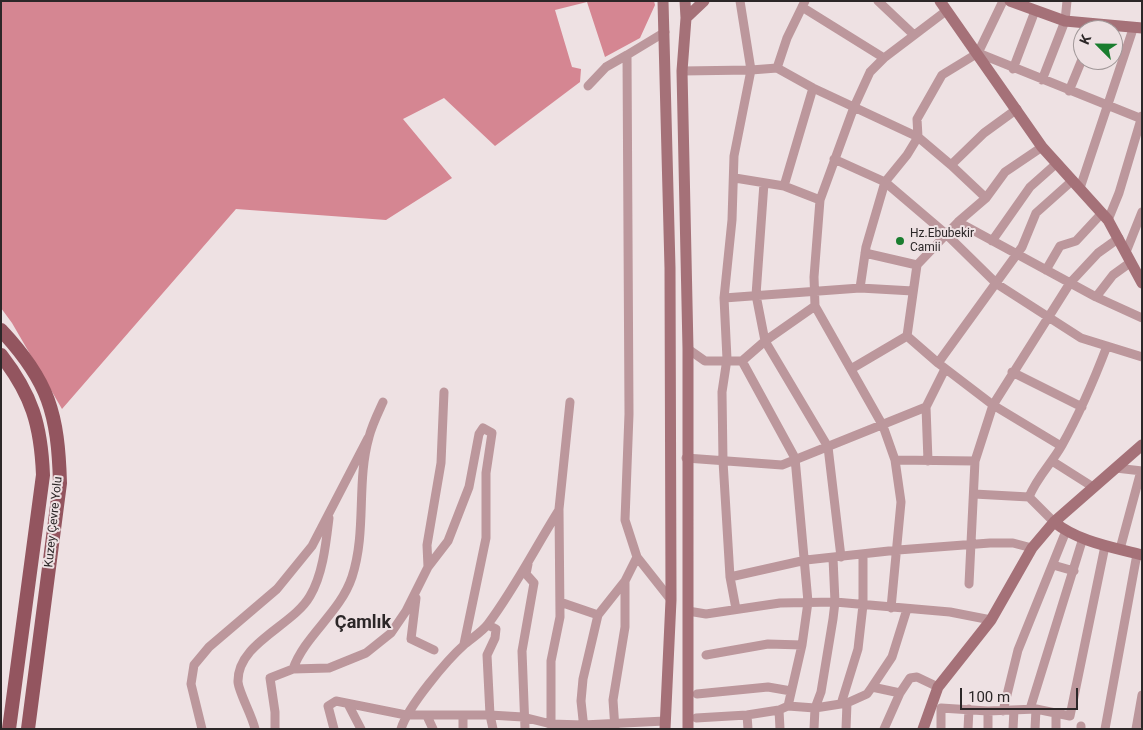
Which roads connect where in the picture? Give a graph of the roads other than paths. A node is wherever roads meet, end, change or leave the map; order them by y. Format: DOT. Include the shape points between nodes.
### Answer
graph roads {
  1 [pos="663,1"];
  2 [pos="685,1"];
  3 [pos="704,1"];
  4 [pos="740,1"];
  5 [pos="878,1"];
  6 [pos="1003,1"];
  7 [pos="1010,1"];
  8 [pos="1067,1"];
  9 [pos="804,4"];
  10 [pos="943,6"];
  11 [pos="1035,11"];
  12 [pos="686,18"];
  13 [pos="1065,21"];
  14 [pos="1073,23"];
  15 [pos="1123,28"];
  16 [pos="1138,28"];
  17 [pos="665,32"];
  18 [pos="914,35"];
  19 [pos="978,53"];
  20 [pos="627,56"];
  21 [pos="884,58"];
  22 [pos="778,68"];
  23 [pos="1013,69"];
  24 [pos="751,70"];
  25 [pos="1077,70"];
  26 [pos="682,71"];
  27 [pos="1042,80"];
  28 [pos="588,86"];
  29 [pos="813,88"];
  30 [pos="1069,91"];
  31 [pos="1109,105"];
  32 [pos="854,107"];
  33 [pos="1017,109"];
  34 [pos="1141,118"];
  35 [pos="918,137"];
  36 [pos="1042,147"];
  37 [pos="834,159"];
  38 [pos="1057,162"];
  39 [pos="951,165"];
  40 [pos="735,178"];
  41 [pos="764,182"];
  42 [pos="885,182"];
  43 [pos="1076,184"];
  44 [pos="784,186"];
  45 [pos="986,198"];
  46 [pos="820,200"];
  47 [pos="1142,212"];
  48 [pos="1105,216"];
  49 [pos="958,222"];
  50 [pos="946,234"];
  51 [pos="1119,238"];
  52 [pos="992,241"];
  53 [pos="865,253"];
  54 [pos="1017,254"];
  55 [pos="1129,257"];
  56 [pos="917,265"];
  57 [pos="1046,270"];
  58 [pos="1142,283"];
  59 [pos="997,284"];
  60 [pos="1070,284"];
  61 [pos="860,288"];
  62 [pos="913,291"];
  63 [pos="814,292"];
  64 [pos="756,295"];
  65 [pos="1096,297"];
  66 [pos="724,298"];
  67 [pos="815,306"];
  68 [pos="1048,316"];
  69 [pos="1142,318"];
  70 [pos="1,330"];
  71 [pos="907,336"];
  72 [pos="765,341"];
  73 [pos="1107,346"];
  74 [pos="688,349"];
  75 [pos="1,355"];
  76 [pos="1142,358"];
  77 [pos="726,359"];
  78 [pos="742,361"];
  79 [pos="942,366"];
  80 [pos="851,369"];
  81 [pos="1012,372"];
  82 [pos="444,392"];
  83 [pos="383,402"];
  84 [pos="570,402"];
  85 [pos="993,405"];
  86 [pos="926,407"];
  87 [pos="1082,407"];
  88 [pos="882,426"];
  89 [pos="368,438"];
  90 [pos="1142,445"];
  91 [pos="828,446"];
  92 [pos="1061,446"];
  93 [pos="686,458"];
  94 [pos="795,458"];
  95 [pos="723,460"];
  96 [pos="895,460"];
  97 [pos="928,461"];
  98 [pos="975,461"];
  99 [pos="1052,461"];
  100 [pos="1116,468"];
  101 [pos="1141,471"];
  102 [pos="1093,487"];
  103 [pos="974,494"];
  104 [pos="1029,497"];
  105 [pos="331,508"];
  106 [pos="559,509"];
  107 [pos="1054,522"];
  108 [pos="1066,532"];
  109 [pos="1083,538"];
  110 [pos="972,544"];
  111 [pos="1105,546"];
  112 [pos="1032,548"];
  113 [pos="1120,549"];
  114 [pos="898,550"];
  115 [pos="531,554"];
  116 [pos="863,555"];
  117 [pos="1139,555"];
  118 [pos="637,557"];
  119 [pos="837,557"];
  120 [pos="806,560"];
  121 [pos="1053,565"];
  122 [pos="428,567"];
  123 [pos="1074,570"];
  124 [pos="730,577"];
  125 [pos="625,581"];
  126 [pos="969,584"];
  127 [pos="416,590"];
  128 [pos="671,600"];
  129 [pos="560,602"];
  130 [pos="808,602"];
  131 [pos="835,602"];
  132 [pos="863,605"];
  133 [pos="891,608"];
  134 [pos="907,608"];
  135 [pos="736,609"];
  136 [pos="688,611"];
  137 [pos="598,615"];
  138 [pos="992,620"];
  139 [pos="488,625"];
  140 [pos="464,644"];
  141 [pos="802,645"];
  142 [pos="434,650"];
  143 [pos="706,655"];
  144 [pos="293,669"];
  145 [pos="872,687"];
  146 [pos="938,688"];
  147 [pos="791,691"];
  148 [pos="900,693"];
  149 [pos="697,694"];
  150 [pos="1142,695"];
  151 [pos="348,704"];
  152 [pos="844,704"];
  153 [pos="788,706"];
  154 [pos="815,708"];
  155 [pos="936,708"];
  156 [pos="969,709"];
  157 [pos="779,710"];
  158 [pos="1014,710"];
  159 [pos="1033,710"];
  160 [pos="988,711"];
  161 [pos="1003,711"];
  162 [pos="1056,714"];
  163 [pos="406,715"];
  164 [pos="463,715"];
  165 [pos="490,715"];
  166 [pos="692,715"];
  167 [pos="746,715"];
  168 [pos="427,716"];
  169 [pos="523,717"];
  170 [pos="715,718"];
  171 [pos="665,720"];
  172 [pos="615,725"];
  173 [pos="551,726"];
  174 [pos="584,727"];
  175 [pos="9,729"];
  176 [pos="28,729"];
  177 [pos="202,729"];
  178 [pos="254,729"];
  179 [pos="275,729"];
  180 [pos="334,729"];
  181 [pos="361,729"];
  182 [pos="401,729"];
  183 [pos="433,729"];
  184 [pos="463,729"];
  185 [pos="493,729"];
  186 [pos="524,729"];
  187 [pos="688,729"];
  188 [pos="717,729"];
  189 [pos="748,729"];
  190 [pos="780,729"];
  191 [pos="814,729"];
  192 [pos="846,729"];
  193 [pos="884,729"];
  194 [pos="923,729"];
  195 [pos="941,729"];
  196 [pos="968,729"];
  197 [pos="988,729"];
  198 [pos="1013,729"];
  199 [pos="1035,729"];
  200 [pos="1056,729"];
  201 [pos="1105,729"];
  202 [pos="1136,729"];
  1 -- 17 [label="main road"];
  2 -- 12 [label="main road"];
  3 -- 12 [label="main road"];
  4 -- 24 [label="street"];
  5 -- 18 [label="street"];
  6 -- 19 [label="street"];
  7 -- 11 [label="main road"];
  8 -- 13 [label="street"];
  9 -- 21 [label="street"];
  9 -- 22 [label="street" via="787,38"];
  10 -- 18 [label="street"];
  10 -- 19 [label="main road"];
  11 -- 13 [label="main road"];
  11 -- 23 [label="street"];
  12 -- 26 [label="main road"];
  13 -- 14 [label="main road"];
  13 -- 27 [label="street"];
  15 -- 16 [label="main road"];
  16 -- 31 [label="street"];
  17 -- 20 [label="street"];
  17 -- 128 [label="main road" via="670,268"];
  18 -- 21 [label="street"];
  19 -- 23 [label="street"];
  19 -- 33 [label="main road"];
  19 -- 35 [label="street" via="942,75 917,119"];
  20 -- 28 [label="street" via="606,67"];
  20 -- 118 [label="street" via="629,414 625,520"];
  21 -- 32 [label="street" via="870,72"];
  22 -- 24 [label="street"];
  22 -- 29 [label="street"];
  23 -- 27 [label="street"];
  24 -- 26 [label="street"];
  24 -- 40 [label="street" via="734,156"];
  25 -- 30 [label="street"];
  26 -- 74 [label="main road"];
  27 -- 30 [label="street"];
  29 -- 32 [label="street"];
  29 -- 44 [label="street"];
  30 -- 31 [label="street"];
  31 -- 34 [label="street"];
  31 -- 43 [label="street"];
  32 -- 35 [label="street"];
  32 -- 37 [label="street"];
  33 -- 36 [label="main road"];
  33 -- 39 [label="street"];
  34 -- 48 [label="street" via="1119,193"];
  35 -- 39 [label="street"];
  35 -- 42 [label="street"];
  36 -- 38 [label="main road"];
  36 -- 45 [label="street" via="1005,172"];
  37 -- 42 [label="street"];
  37 -- 46 [label="street"];
  38 -- 43 [label="main road"];
  38 -- 52 [label="street" via="1030,187"];
  39 -- 45 [label="street"];
  40 -- 41 [label="street"];
  40 -- 66 [label="street"];
  41 -- 44 [label="street"];
  41 -- 64 [label="street"];
  42 -- 50 [label="street"];
  42 -- 53 [label="street"];
  43 -- 48 [label="main road"];
  43 -- 54 [label="street" via="1036,213"];
  44 -- 46 [label="street"];
  45 -- 49 [label="street"];
  46 -- 63 [label="street"];
  47 -- 55 [label="street"];
  48 -- 51 [label="main road"];
  48 -- 57 [label="street" via="1076,241 1060,246"];
  49 -- 50 [label="street"];
  49 -- 52 [label="street"];
  50 -- 56 [label="street"];
  50 -- 59 [label="street"];
  51 -- 55 [label="main road"];
  51 -- 60 [label="street" via="1098,253"];
  52 -- 54 [label="street"];
  53 -- 56 [label="street"];
  53 -- 61 [label="street"];
  54 -- 57 [label="street"];
  54 -- 59 [label="street"];
  55 -- 58 [label="main road"];
  55 -- 65 [label="street"];
  56 -- 62 [label="street"];
  57 -- 60 [label="street"];
  59 -- 68 [label="street"];
  59 -- 79 [label="street"];
  60 -- 65 [label="street"];
  60 -- 68 [label="street"];
  61 -- 62 [label="street"];
  61 -- 63 [label="street"];
  62 -- 71 [label="street"];
  63 -- 64 [label="street"];
  63 -- 67 [label="street"];
  64 -- 66 [label="street"];
  64 -- 72 [label="street"];
  65 -- 69 [label="street"];
  66 -- 77 [label="street"];
  67 -- 72 [label="street"];
  67 -- 80 [label="street"];
  68 -- 73 [label="street" via="1082,338"];
  68 -- 81 [label="street"];
  70 -- 176 [label="main road, Kuzey Çevre Yolu" via="26,359 46,393 55,416 59,442 60,483"];
  71 -- 79 [label="street"];
  71 -- 80 [label="street"];
  72 -- 78 [label="street"];
  72 -- 91 [label="street"];
  73 -- 76 [label="street"];
  73 -- 87 [label="street"];
  74 -- 77 [label="street" via="705,361"];
  74 -- 93 [label="main road"];
  75 -- 175 [label="main road, Kuzey Çevre Yolu" via="17,376 36,416 42,444 43,475"];
  77 -- 78 [label="street"];
  77 -- 95 [label="street" via="722,392"];
  78 -- 94 [label="street"];
  79 -- 85 [label="street"];
  79 -- 86 [label="street"];
  80 -- 88 [label="street"];
  81 -- 85 [label="street"];
  81 -- 87 [label="street"];
  82 -- 122 [label="street" via="441,464 427,546"];
  83 -- 89 [label="street"];
  84 -- 106 [label="street"];
  85 -- 92 [label="street"];
  85 -- 98 [label="street"];
  86 -- 88 [label="street"];
  86 -- 97 [label="street"];
  87 -- 92 [label="street"];
  88 -- 91 [label="street"];
  88 -- 96 [label="street"];
  89 -- 105 [label="street"];
  89 -- 144 [label="street" via="360,543 352,578 334,612 297,658"];
  90 -- 100 [label="main road"];
  91 -- 94 [label="street"];
  91 -- 119 [label="street"];
  92 -- 99 [label="street"];
  93 -- 95 [label="street"];
  93 -- 136 [label="main road"];
  94 -- 95 [label="street" via="782,465"];
  94 -- 120 [label="street"];
  95 -- 124 [label="street"];
  96 -- 97 [label="street"];
  96 -- 114 [label="street" via="901,502"];
  97 -- 98 [label="street"];
  98 -- 103 [label="street"];
  99 -- 102 [label="street"];
  99 -- 104 [label="street" via="1036,480"];
  100 -- 101 [label="street"];
  100 -- 102 [label="main road"];
  101 -- 113 [label="street"];
  102 -- 107 [label="main road"];
  103 -- 104 [label="street"];
  103 -- 110 [label="street"];
  104 -- 107 [label="street"];
  105 -- 177 [label="street" via="312,546 277,589 209,647 194,665 191,684"];
  105 -- 178 [label="street" via="324,557 310,596 290,621 254,645 243,664 238,682 253,718"];
  106 -- 115 [label="street"];
  106 -- 129 [label="street"];
  107 -- 108 [label="main road"];
  107 -- 112 [label="main road"];
  108 -- 109 [label="main road"];
  108 -- 121 [label="street"];
  109 -- 111 [label="main road"];
  109 -- 123 [label="street"];
  110 -- 112 [label="street" via="1013,543"];
  110 -- 114 [label="street"];
  110 -- 126 [label="street"];
  111 -- 113 [label="main road"];
  111 -- 162 [label="street" via="1070,716"];
  112 -- 138 [label="main road"];
  113 -- 117 [label="main road"];
  114 -- 116 [label="street"];
  114 -- 133 [label="street"];
  115 -- 139 [label="street" via="516,584"];
  115 -- 169 [label="street" via="526,574 534,583 522,651"];
  116 -- 119 [label="street"];
  116 -- 132 [label="street"];
  117 -- 201 [label="street"];
  118 -- 125 [label="street"];
  118 -- 128 [label="street"];
  119 -- 120 [label="street"];
  119 -- 131 [label="street"];
  120 -- 124 [label="street"];
  120 -- 130 [label="street"];
  121 -- 123 [label="street"];
  121 -- 161 [label="street" via="1018,650"];
  122 -- 127 [label="street"];
  122 -- 140 [label="street" via="448,542 469,487 479,434 483,428 492,433 486,473 486,538"];
  123 -- 159 [label="street"];
  124 -- 135 [label="street"];
  125 -- 137 [label="street"];
  125 -- 172 [label="street" via="625,627 613,700"];
  127 -- 142 [label="street" via="411,639"];
  127 -- 144 [label="street" via="391,633 366,653 329,668"];
  128 -- 171 [label="main road"];
  129 -- 137 [label="street"];
  129 -- 173 [label="street" via="551,661"];
  130 -- 131 [label="street"];
  130 -- 135 [label="street"];
  130 -- 141 [label="street"];
  131 -- 132 [label="street"];
  131 -- 154 [label="street" via="821,692"];
  132 -- 133 [label="street"];
  132 -- 152 [label="street" via="858,649"];
  133 -- 134 [label="street"];
  134 -- 138 [label="street"];
  134 -- 145 [label="street" via="892,657"];
  135 -- 136 [label="street" via="706,614"];
  136 -- 166 [label="main road"];
  137 -- 174 [label="street" via="583,679"];
  138 -- 146 [label="main road"];
  139 -- 140 [label="street"];
  139 -- 165 [label="street" via="496,629 487,655"];
  140 -- 163 [label="street"];
  141 -- 143 [label="street" via="768,644"];
  141 -- 147 [label="street"];
  144 -- 179 [label="street" via="270,678"];
  145 -- 148 [label="street"];
  145 -- 152 [label="street" via="867,694"];
  146 -- 148 [label="street" via="917,677 910,678"];
  146 -- 155 [label="main road"];
  147 -- 149 [label="street" via="768,687"];
  147 -- 153 [label="street"];
  148 -- 193 [label="street"];
  150 -- 202 [label="street"];
  151 -- 163 [label="street"];
  151 -- 180 [label="street" via="336,701 328,706"];
  151 -- 181 [label="street"];
  152 -- 154 [label="street"];
  152 -- 192 [label="street"];
  153 -- 154 [label="street"];
  153 -- 157 [label="street"];
  154 -- 191 [label="street"];
  155 -- 156 [label="street"];
  155 -- 194 [label="main road"];
  155 -- 195 [label="street"];
  156 -- 160 [label="street"];
  156 -- 196 [label="street"];
  157 -- 167 [label="street"];
  157 -- 190 [label="street"];
  158 -- 159 [label="street"];
  158 -- 161 [label="street"];
  158 -- 198 [label="street"];
  159 -- 162 [label="street"];
  159 -- 199 [label="street"];
  160 -- 161 [label="street"];
  160 -- 197 [label="street"];
  162 -- 200 [label="street"];
  163 -- 168 [label="street"];
  163 -- 182 [label="street"];
  164 -- 165 [label="street"];
  164 -- 168 [label="street"];
  164 -- 184 [label="street"];
  165 -- 169 [label="street"];
  165 -- 185 [label="street"];
  166 -- 170 [label="street"];
  166 -- 171 [label="main road"];
  166 -- 187 [label="main road"];
  167 -- 170 [label="street"];
  167 -- 189 [label="street"];
  168 -- 183 [label="street"];
  169 -- 173 [label="street"];
  169 -- 186 [label="street"];
  170 -- 188 [label="street"];
  171 -- 172 [label="street"];
  172 -- 174 [label="street"];
  173 -- 174 [label="street"];
}
